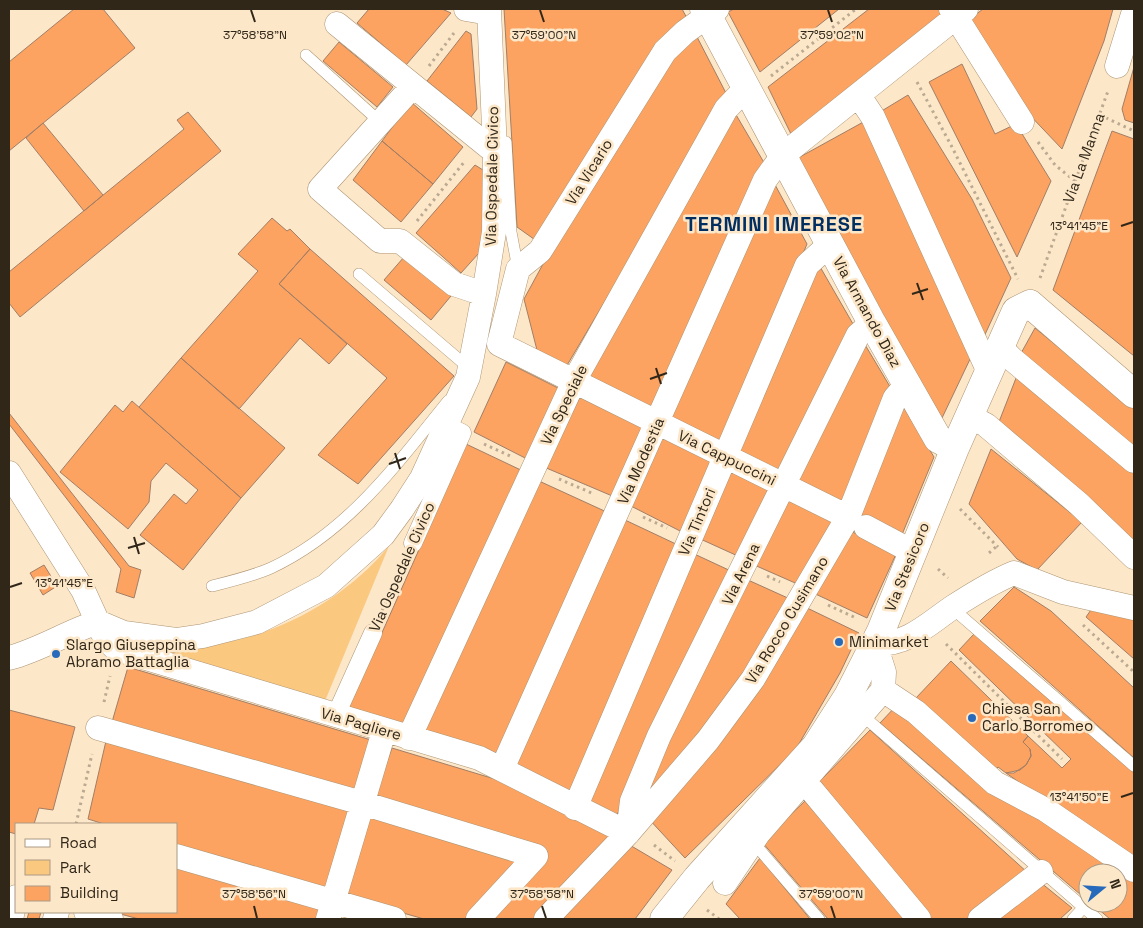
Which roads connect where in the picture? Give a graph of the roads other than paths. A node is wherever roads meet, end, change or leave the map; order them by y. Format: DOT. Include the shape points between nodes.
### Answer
graph roads {
  1 [pos="479,11"];
  2 [pos="709,11"];
  3 [pos="1134,11"];
  4 [pos="958,12"];
  5 [pos="338,24"];
  6 [pos="306,55"];
  7 [pos="1117,66"];
  8 [pos="758,83"];
  9 [pos="412,86"];
  10 [pos="859,96"];
  11 [pos="493,120"];
  12 [pos="380,122"];
  13 [pos="1022,122"];
  14 [pos="488,147"];
  15 [pos="782,155"];
  16 [pos="830,244"];
  17 [pos="518,269"];
  18 [pos="359,274"];
  19 [pos="484,294"];
  20 [pos="872,323"];
  21 [pos="1000,347"];
  22 [pos="469,372"];
  23 [pos="989,372"];
  24 [pos="574,382"];
  25 [pos="908,383"];
  26 [pos="1134,394"];
  27 [pos="969,416"];
  28 [pos="658,424"];
  29 [pos="447,426"];
  30 [pos="955,448"];
  31 [pos="725,456"];
  32 [pos="1134,461"];
  33 [pos="9,473"];
  34 [pos="784,486"];
  35 [pos="857,522"];
  36 [pos="413,543"];
  37 [pos="913,552"];
  38 [pos="1134,556"];
  39 [pos="212,586"];
  40 [pos="952,608"];
  41 [pos="1134,608"];
  42 [pos="98,622"];
  43 [pos="373,632"];
  44 [pos="875,644"];
  45 [pos="9,658"];
  46 [pos="883,690"];
  47 [pos="862,715"];
  48 [pos="335,717"];
  49 [pos="98,728"];
  50 [pos="384,731"];
  51 [pos="409,738"];
  52 [pos="1134,766"];
  53 [pos="502,769"];
  54 [pos="804,782"];
  55 [pos="362,802"];
  56 [pos="575,808"];
  57 [pos="628,833"];
  58 [pos="753,842"];
  59 [pos="178,857"];
  60 [pos="1134,870"];
  61 [pos="1040,872"];
  62 [pos="725,883"];
  63 [pos="15,901"];
  64 [pos="1078,904"];
  65 [pos="330,910"];
  66 [pos="90,913"];
  67 [pos="11,919"];
  68 [pos="111,919"];
  69 [pos="394,919"];
  70 [pos="478,919"];
  71 [pos="546,919"];
  72 [pos="664,919"];
  73 [pos="819,919"];
  74 [pos="919,919"];
  75 [pos="980,919"];
  1 -- 11 [label="street, Via Ospedale Civico"];
  2 -- 8 [label="street, Via Armando Diaz"];
  2 -- 17 [label="street, Via Vicario" via="665,51 540,251"];
  3 -- 7 [label="street"];
  4 -- 10 [label="street, Via Modestia"];
  4 -- 13 [label="street"];
  5 -- 9 [label="street"];
  6 -- 12 [label="lane"];
  8 -- 15 [label="street, Via Armando Diaz"];
  8 -- 24 [label="street, Via Speciale" via="726,109"];
  9 -- 12 [label="street"];
  9 -- 14 [label="street"];
  10 -- 15 [label="street, Via Modestia"];
  10 -- 23 [label="street" via="873,117"];
  11 -- 14 [label="street, Via Ospedale Civico"];
  11 -- 17 [label="lane" via="498,121 504,133 511,232"];
  12 -- 19 [label="street" via="320,189 380,241 400,241 454,284"];
  14 -- 19 [label="street, Via Ospedale Civico" via="494,232"];
  15 -- 16 [label="street, Via Armando Diaz"];
  15 -- 28 [label="street, Via Modestia" via="765,180"];
  16 -- 20 [label="street, Via Armando Diaz"];
  16 -- 31 [label="street, Via Tintori" via="807,265"];
  17 -- 24 [label="street, Via Cappuccini" via="498,344"];
  18 -- 22 [label="lane"];
  19 -- 22 [label="street, Via Ospedale Civico"];
  20 -- 25 [label="street, Via Armando Diaz"];
  20 -- 34 [label="street, Via Arena" via="858,335"];
  21 -- 23 [label="street, Via Stesicoro"];
  21 -- 26 [label="street, Via Stesicoro" via="1016,311 1030,304"];
  21 -- 32 [label="street"];
  22 -- 29 [label="street, Via Ospedale Civico"];
  22 -- 39 [label="lane" via="371,495 324,535 298,554 270,568"];
  23 -- 27 [label="street, Via Stesicoro"];
  24 -- 28 [label="street, Via Cappuccini"];
  24 -- 51 [label="street, Via Speciale"];
  25 -- 30 [label="street, Via Armando Diaz" via="938,439"];
  25 -- 35 [label="street, Via Rocco Cusimano" via="895,398"];
  27 -- 30 [label="street, Via Stesicoro"];
  27 -- 38 [label="street" via="986,425"];
  28 -- 31 [label="street, Via Cappuccini"];
  28 -- 53 [label="street, Via Modestia"];
  29 -- 36 [label="street, Via Ospedale Civico" via="462,433"];
  29 -- 42 [label="street, Via Ospedale Civico" via="422,478 383,536 326,586 257,622 203,636 176,640 148,638 124,634"];
  30 -- 37 [label="street, Via Stesicoro"];
  31 -- 34 [label="street, Via Cappuccini"];
  31 -- 56 [label="street, Via Tintori"];
  33 -- 42 [label="street, Via Pagliere" via="83,590"];
  34 -- 35 [label="street, Via Cappuccini"];
  34 -- 57 [label="street, Via Arena" via="660,736 632,801"];
  35 -- 37 [label="street, Via Cappuccini"];
  35 -- 57 [label="street, Via Rocco Cusimano" via="753,679 708,740"];
  37 -- 44 [label="street, Via Stesicoro"];
  40 -- 41 [label="street" via="994,581 1014,573 1063,592"];
  40 -- 44 [label="street" via="909,638"];
  40 -- 52 [label="lane"];
  42 -- 45 [label="street" via="73,630 33,652"];
  42 -- 48 [label="street, Via Pagliere" via="105,638 116,649"];
  43 -- 48 [label="street, Via Ospedale Civico"];
  44 -- 46 [label="street" via="884,672"];
  44 -- 72 [label="street, Via Stesicoro" via="848,696 816,746"];
  46 -- 47 [label="street"];
  46 -- 60 [label="street" via="916,712 995,783 1046,810"];
  47 -- 54 [label="street"];
  47 -- 61 [label="lane"];
  48 -- 50 [label="street, Via Pagliere"];
  49 -- 55 [label="street"];
  50 -- 51 [label="street, Via Pagliere"];
  50 -- 55 [label="street"];
  51 -- 53 [label="street, Via Pagliere" via="479,758"];
  53 -- 56 [label="street, Via Pagliere"];
  54 -- 58 [label="street"];
  54 -- 74 [label="street"];
  55 -- 65 [label="street"];
  55 -- 70 [label="street" via="536,856"];
  56 -- 57 [label="street, Via Pagliere"];
  57 -- 71 [label="street, Via Rocco Cusimano"];
  58 -- 62 [label="street"];
  58 -- 73 [label="lane"];
  59 -- 65 [label="street"];
  61 -- 64 [label="lane"];
  61 -- 75 [label="street"];
  63 -- 67 [label="street"];
  65 -- 69 [label="street"];
  66 -- 68 [label="street"];
}
